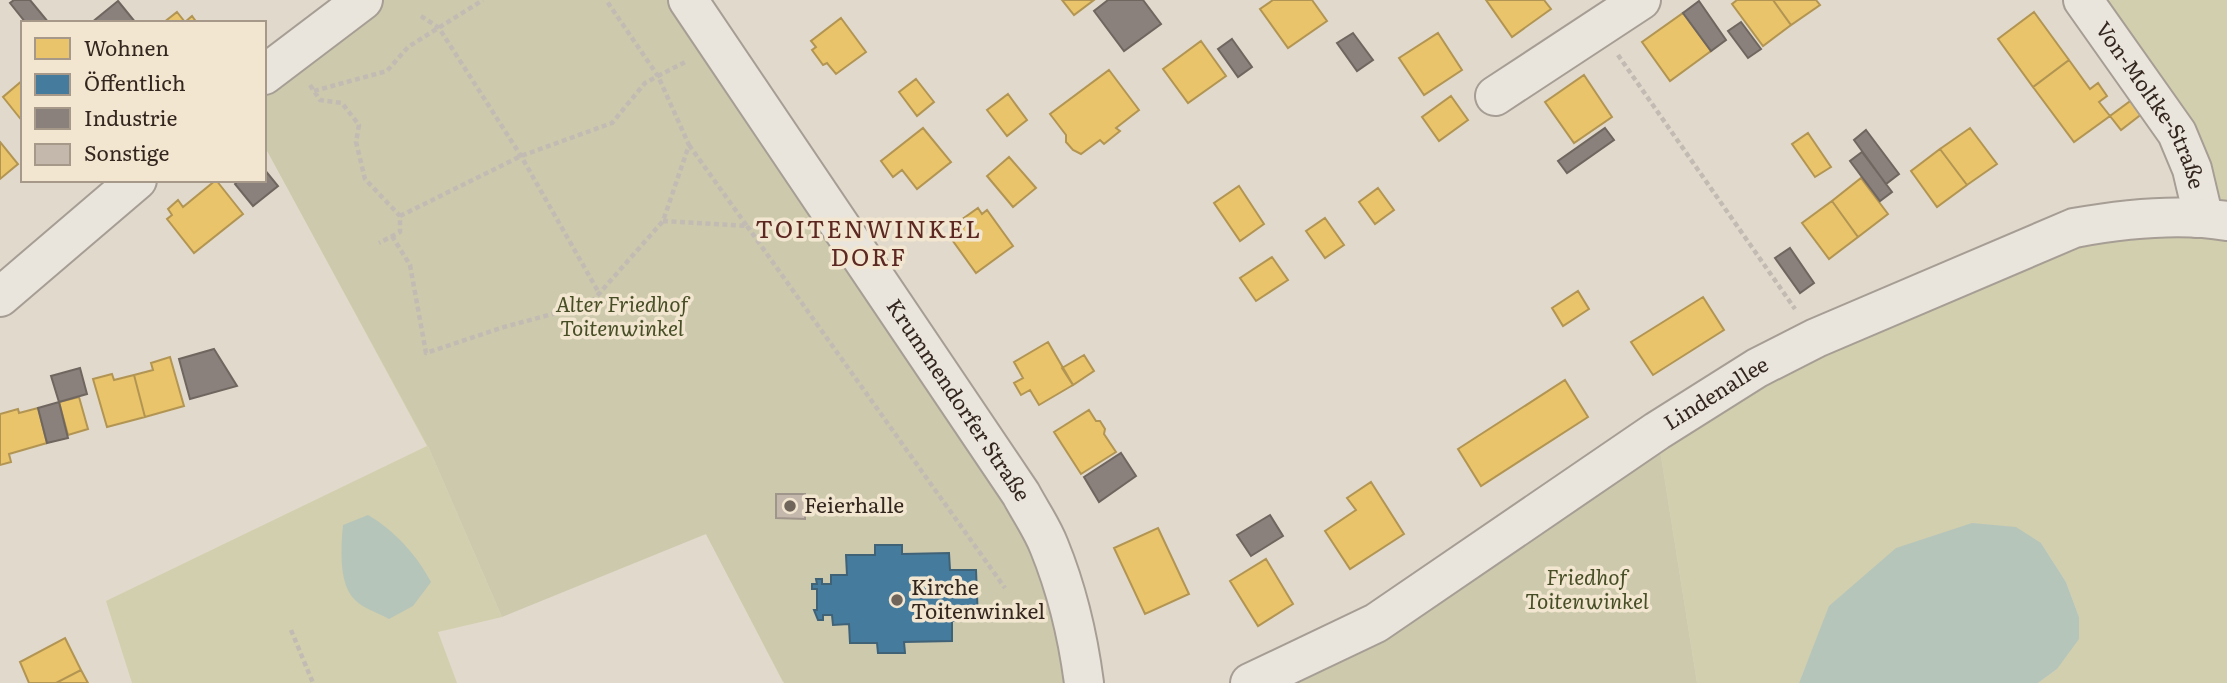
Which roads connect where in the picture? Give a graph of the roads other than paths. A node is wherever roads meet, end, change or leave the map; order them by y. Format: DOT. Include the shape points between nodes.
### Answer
graph roads {
  1 [pos="363,0"];
  2 [pos="688,0"];
  3 [pos="1641,0"];
  4 [pos="2083,0"];
  5 [pos="278,65"];
  6 [pos="1495,96"];
  7 [pos="135,182"];
  8 [pos="2212,220"];
  9 [pos="0,297"];
  10 [pos="1084,683"];
  11 [pos="1250,683"];
  1 -- 5 [label="street"];
  2 -- 10 [label="street, Krummendorfer Straße" via="1021,494 1049,545 1066,594"];
  3 -- 6 [label="street"];
  4 -- 8 [label="street, Von-Moltke-Straße" via="2177,133 2201,207"];
  7 -- 9 [label="street"];
  8 -- 11 [label="street, Lindenallee" via="2112,221 2074,229 1816,338 1757,368 1657,431 1376,623"];
}
